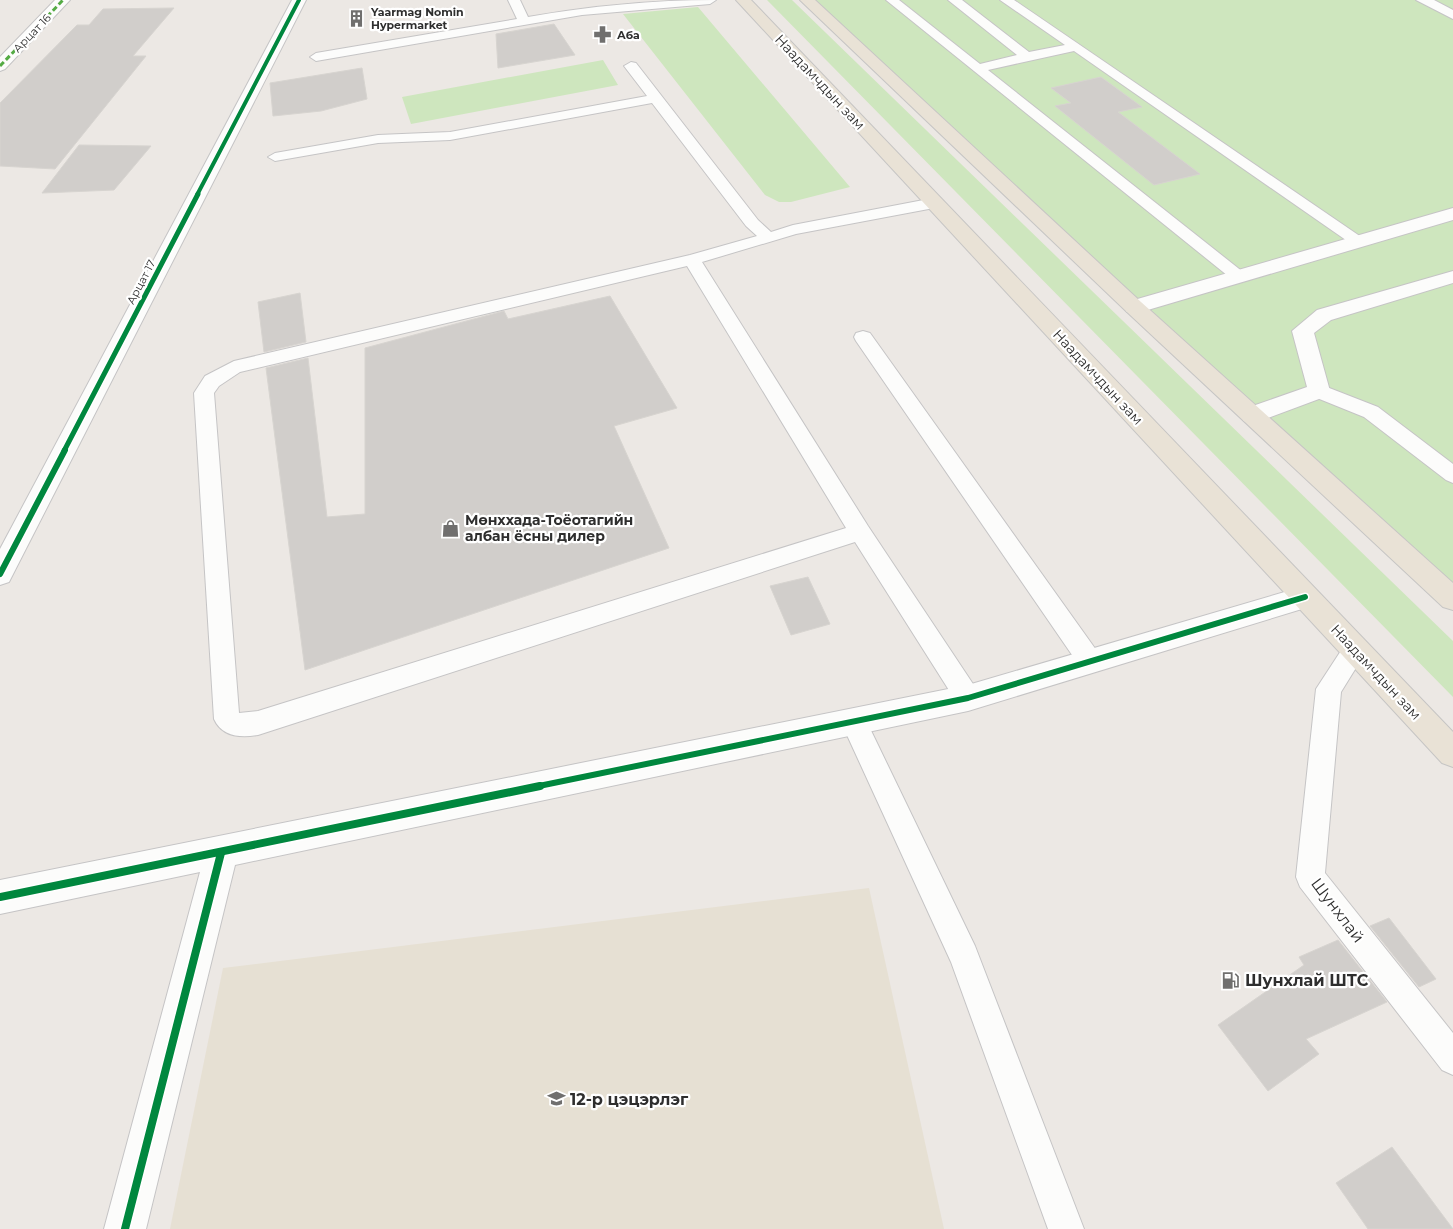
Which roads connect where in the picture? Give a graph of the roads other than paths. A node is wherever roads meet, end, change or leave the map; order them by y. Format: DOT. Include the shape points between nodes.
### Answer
graph roads {
  1 [pos="63,0"];
  2 [pos="299,0"];
  3 [pos="514,0"];
  4 [pos="710,0"];
  5 [pos="743,0"];
  6 [pos="807,0"];
  7 [pos="892,0"];
  8 [pos="954,0"];
  9 [pos="1006,0"];
  10 [pos="1422,0"];
  11 [pos="578,5"];
  12 [pos="1453,14"];
  13 [pos="524,21"];
  14 [pos="1076,47"];
  15 [pos="1027,56"];
  16 [pos="316,57"];
  17 [pos="0,66"];
  18 [pos="631,66"];
  19 [pos="978,68"];
  20 [pos="656,98"];
  21 [pos="275,157"];
  22 [pos="934,203"];
  23 [pos="1453,214"];
  24 [pos="768,238"];
  25 [pos="1359,241"];
  26 [pos="692,260"];
  27 [pos="1239,276"];
  28 [pos="1453,277"];
  29 [pos="1134,307"];
  30 [pos="863,337"];
  31 [pos="1319,392"];
  32 [pos="1252,415"];
  33 [pos="1453,475"];
  34 [pos="860,532"];
  35 [pos="0,574"];
  36 [pos="1305,597"];
  37 [pos="1453,599"];
  38 [pos="1355,650"];
  39 [pos="1090,661"];
  40 [pos="968,698"];
  41 [pos="854,722"];
  42 [pos="1453,753"];
  43 [pos="221,853"];
  44 [pos="0,897"];
  45 [pos="1453,1059"];
  46 [pos="125,1229"];
  47 [pos="1066,1229"];
  1 -- 17 [label="street, Арцат 16"];
  2 -- 35 [label="street, Арцат 17"];
  3 -- 13 [label="lane"];
  4 -- 11 [label="lane"];
  5 -- 22 [label="highway, Наадамчдын зам"];
  6 -- 29 [label="highway"];
  7 -- 19 [label="lane"];
  8 -- 15 [label="lane"];
  9 -- 14 [label="lane"];
  10 -- 12 [label="street"];
  11 -- 13 [label="lane"];
  13 -- 16 [label="lane"];
  14 -- 15 [label="lane"];
  14 -- 25 [label="lane"];
  15 -- 19 [label="lane"];
  18 -- 20 [label="lane"];
  19 -- 27 [label="lane"];
  20 -- 21 [label="lane" via="450,136 378,139"];
  20 -- 24 [label="lane" via="752,223"];
  22 -- 24 [label="lane"];
  22 -- 36 [label="highway, Наадамчдын зам"];
  23 -- 25 [label="street"];
  24 -- 26 [label="lane"];
  25 -- 27 [label="street"];
  26 -- 34 [label="lane"];
  26 -- 34 [label="lane" via="234,367 212,380 204,393 227,719 240,726 258,723"];
  27 -- 29 [label="street"];
  28 -- 31 [label="street" via="1324,316 1303,331"];
  29 -- 32 [label="highway"];
  30 -- 39 [label="lane"];
  31 -- 32 [label="street"];
  31 -- 33 [label="lane" via="1371,412"];
  32 -- 37 [label="highway"];
  34 -- 40 [label="lane"];
  36 -- 38 [label="highway, Наадамчдын зам"];
  36 -- 39 [label="street"];
  38 -- 42 [label="highway, Наадамчдын зам"];
  38 -- 45 [label="lane, Шунхлай" via="1329,689 1310,877"];
  39 -- 40 [label="street"];
  40 -- 41 [label="street"];
  41 -- 43 [label="street"];
  41 -- 47 [label="lane" via="964,957"];
  43 -- 44 [label="street"];
  43 -- 46 [label="street"];
}
